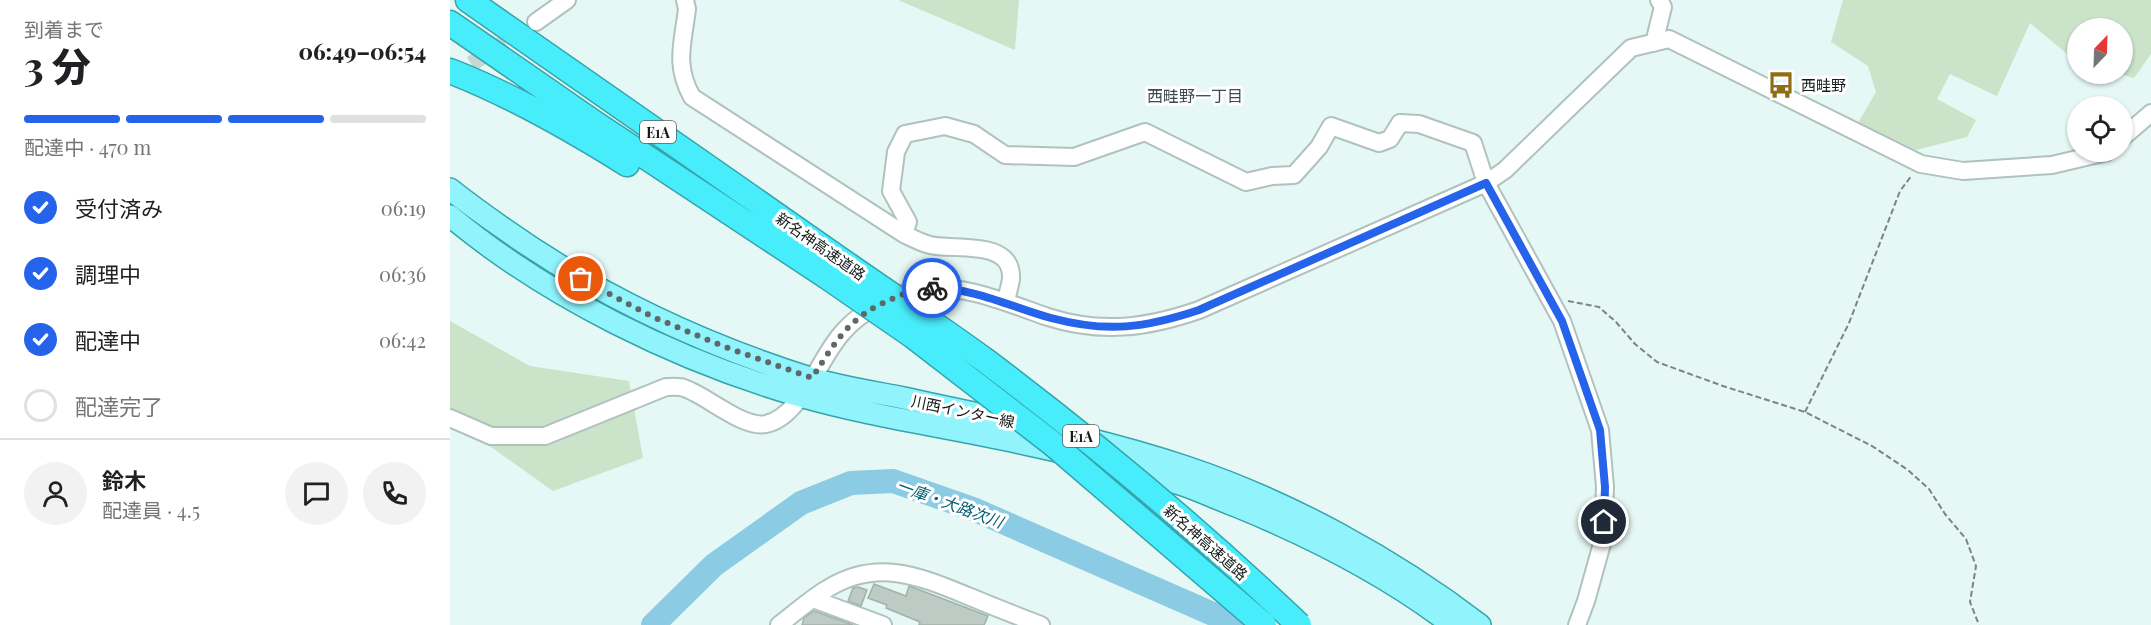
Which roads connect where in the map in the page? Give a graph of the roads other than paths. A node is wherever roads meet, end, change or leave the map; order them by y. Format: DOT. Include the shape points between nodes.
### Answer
graph roads {
  1 [pos="468,0"];
  2 [pos="484,0"];
  3 [pos="567,0"];
  4 [pos="685,0"];
  5 [pos="1659,0"];
  6 [pos="536,22"];
  7 [pos="450,23"];
  8 [pos="500,23"];
  9 [pos="1654,43"];
  10 [pos="450,71"];
  11 [pos="2151,112"];
  12 [pos="2133,128"];
  13 [pos="2067,161"];
  14 [pos="1486,183"];
  15 [pos="450,189"];
  16 [pos="450,216"];
  17 [pos="904,234"];
  18 [pos="824,279"];
  19 [pos="1006,302"];
  20 [pos="812,378"];
  21 [pos="801,396"];
  22 [pos="450,418"];
  23 [pos="813,599"];
  24 [pos="1004,619"];
  25 [pos="779,625"];
  26 [pos="883,625"];
  27 [pos="1041,625"];
  28 [pos="1264,625"];
  29 [pos="1299,625"];
  30 [pos="1452,625"];
  31 [pos="1480,625"];
  32 [pos="1577,625"];
  1 -- 8 [label="highway, 新名神高速道路 / E1A"];
  2 -- 8 [label="highway"];
  3 -- 6 [label="street"];
  4 -- 17 [label="street" via="680,67 692,97"];
  5 -- 9 [label="street" via="1663,7"];
  7 -- 18 [label="highway, 新名神高速道路 / E1A"];
  8 -- 29 [label="highway, 新名神高速道路 / E1A, bridge" via="986,361 1166,506"];
  9 -- 13 [label="street" via="1669,39 1921,164 1963,171"];
  9 -- 14 [label="street" via="1631,48 1505,170"];
  10 -- 18 [label="highway" via="481,83 589,140"];
  11 -- 12 [label="street"];
  14 -- 17 [label="street" via="1473,143 1419,124 1400,123 1390,139 1379,143 1331,126 1319,147 1294,175 1246,182 1145,132 1074,157 1017,156 1005,155 974,134 945,126 905,134 896,152 891,191 908,222"];
  14 -- 19 [label="street" via="1167,321 1128,328 1098,328 1051,318"];
  14 -- 32 [label="street" via="1562,321 1600,430 1605,487 1603,540"];
  15 -- 20 [label="main road, 川西インター線" via="525,244 642,312"];
  16 -- 21 [label="main road, 川西インター線" via="517,264 645,338 717,369"];
  17 -- 19 [label="street" via="931,246 983,248 997,254 1007,264 1011,278"];
  18 -- 28 [label="highway, 新名神高速道路 / E1A, bridge" via="913,336 1053,444"];
  19 -- 20 [label="street" via="954,288 918,288 858,317 841,333"];
  20 -- 21 [label="street"];
  20 -- 31 [label="main road, 川西インター線" via="1113,444 1188,467 1277,503 1377,555"];
  21 -- 22 [label="street" via="782,417 765,425 745,421 683,387 666,387 545,436 491,436"];
  21 -- 30 [label="main road, 川西インター線" via="1025,443 1182,484 1271,521 1371,570"];
  23 -- 24 [label="street" via="843,581 874,572 892,572 920,577"];
  23 -- 25 [label="street"];
  23 -- 26 [label="street"];
  24 -- 27 [label="street"];
}
